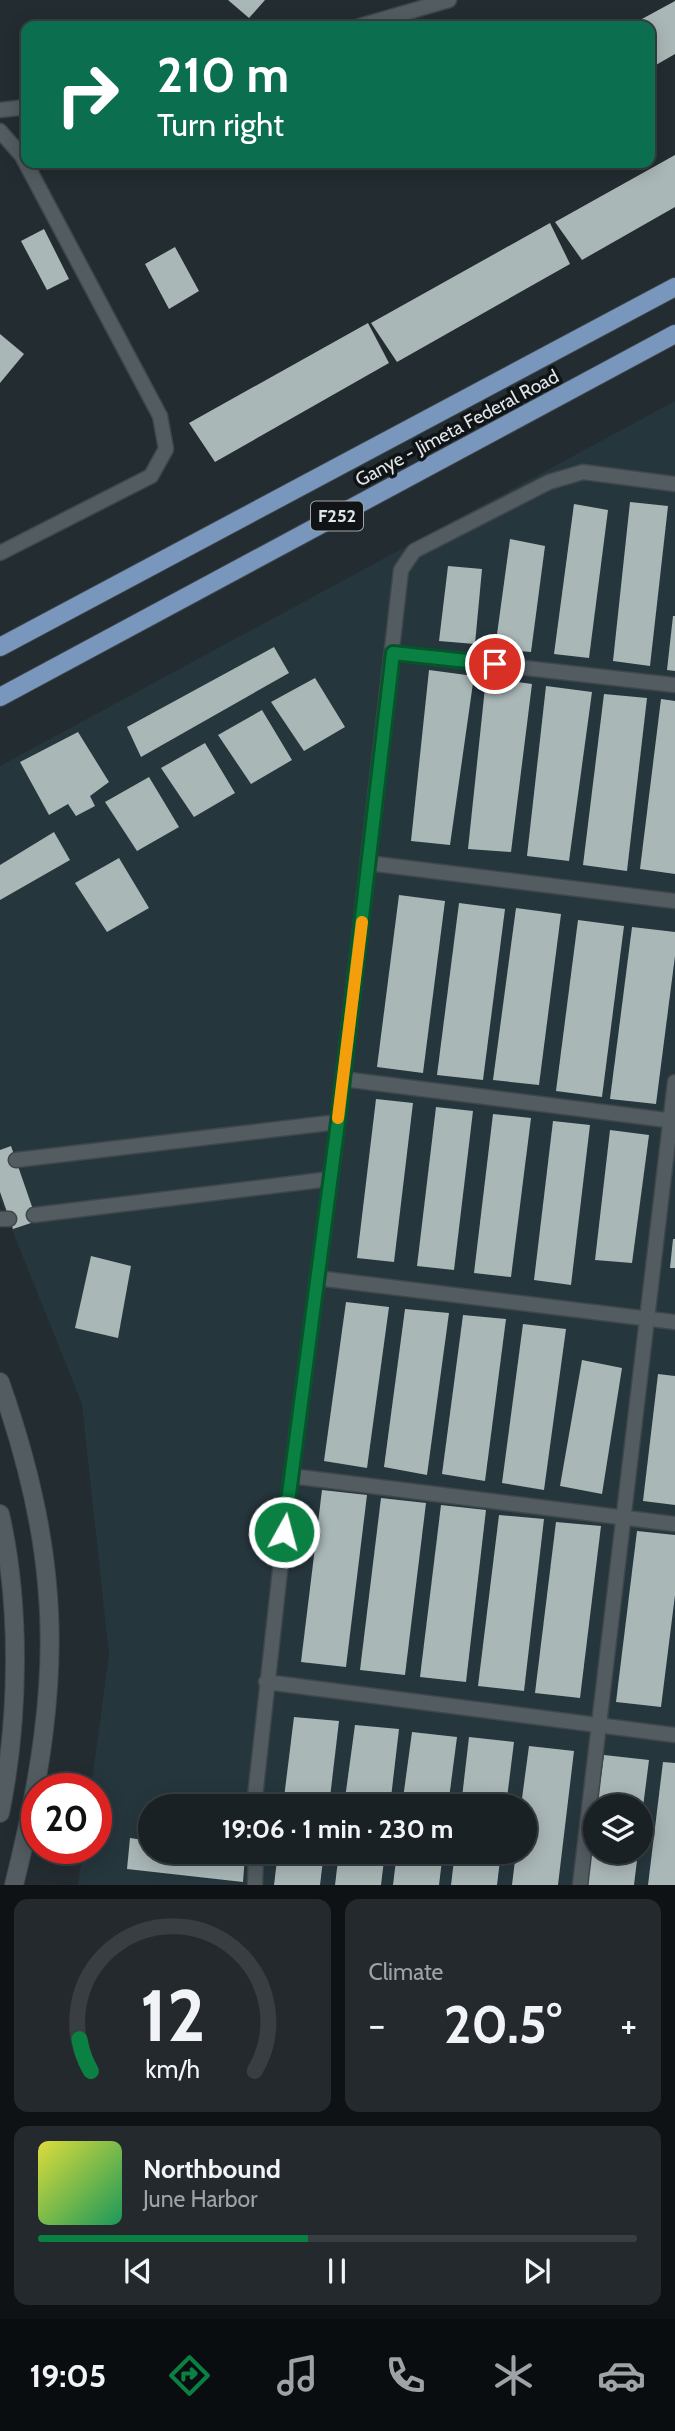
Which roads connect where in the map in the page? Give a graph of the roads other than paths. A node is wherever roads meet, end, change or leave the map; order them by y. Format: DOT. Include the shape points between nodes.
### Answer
graph roads {
  1 [pos="449,0"];
  2 [pos="377,21"];
  3 [pos="21,108"];
  4 [pos="0,110"];
  5 [pos="0,131"];
  6 [pos="21,155"];
  7 [pos="28,168"];
  8 [pos="675,287"];
  9 [pos="675,334"];
  10 [pos="675,484"];
  11 [pos="0,553"];
  12 [pos="0,647"];
  13 [pos="393,653"];
  14 [pos="675,685"];
  15 [pos="0,698"];
  16 [pos="368,863"];
  17 [pos="675,901"];
  18 [pos="343,1079"];
  19 [pos="675,1082"];
  20 [pos="673,1121"];
  21 [pos="338,1122"];
  22 [pos="16,1160"];
  23 [pos="330,1179"];
  24 [pos="34,1215"];
  25 [pos="317,1278"];
  26 [pos="647,1318"];
  27 [pos="675,1322"];
  28 [pos="0,1382"];
  29 [pos="291,1476"];
  30 [pos="0,1514"];
  31 [pos="623,1517"];
  32 [pos="675,1524"];
  33 [pos="5,1602"];
  34 [pos="266,1682"];
  35 [pos="599,1725"];
  36 [pos="675,1735"];
  37 [pos="255,1794"];
  38 [pos="0,1813"];
  39 [pos="256,1864"];
  40 [pos="14,1885"];
  41 [pos="255,1885"];
  42 [pos="580,1885"];
  1 -- 2 [label="lane"];
  3 -- 4 [label="lane"];
  5 -- 6 [label="lane"];
  7 -- 11 [label="lane" via="160,416 166,449 152,475"];
  8 -- 12 [label="main road, Ganye - Jimeta Federal Road / F252"];
  9 -- 15 [label="main road, Ganye - Jimeta Federal Road / F252"];
  10 -- 13 [label="lane" via="583,472 549,482 414,551 401,569"];
  13 -- 14 [label="lane"];
  13 -- 16 [label="lane"];
  16 -- 17 [label="lane"];
  16 -- 18 [label="lane"];
  18 -- 20 [label="lane"];
  18 -- 21 [label="lane"];
  19 -- 20 [label="lane"];
  20 -- 26 [label="lane"];
  21 -- 22 [label="lane"];
  21 -- 23 [label="lane"];
  23 -- 24 [label="lane"];
  23 -- 25 [label="lane"];
  25 -- 26 [label="lane"];
  25 -- 29 [label="lane"];
  26 -- 27 [label="lane"];
  26 -- 31 [label="lane"];
  28 -- 40 [label="main road" via="35,1503 48,1585 48,1670 40,1760"];
  29 -- 31 [label="lane"];
  29 -- 34 [label="lane"];
  30 -- 33 [label="main road"];
  31 -- 32 [label="lane"];
  31 -- 35 [label="lane"];
  33 -- 38 [label="main road" via="14,1635 12,1720"];
  34 -- 35 [label="lane"];
  34 -- 37 [label="lane"];
  35 -- 36 [label="lane"];
  35 -- 42 [label="lane"];
  39 -- 41 [label="lane"];
}
